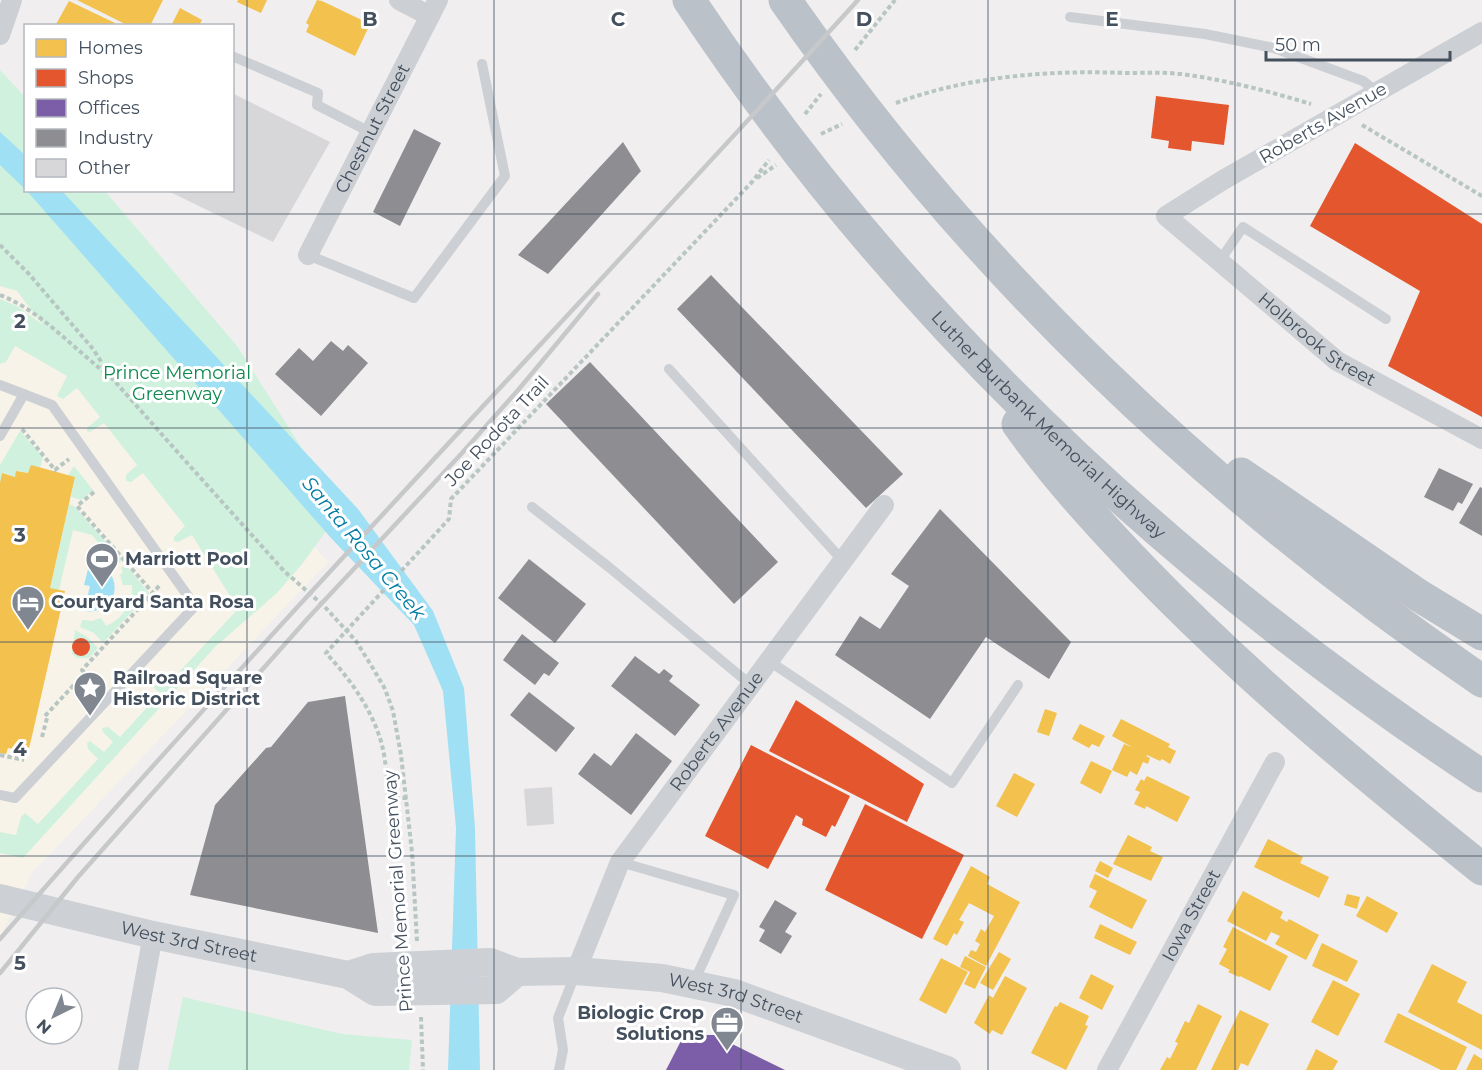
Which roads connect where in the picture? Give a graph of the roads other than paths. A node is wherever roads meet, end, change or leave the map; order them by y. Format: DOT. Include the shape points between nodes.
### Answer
graph roads {
  1 [pos="12,0"];
  2 [pos="399,0"];
  3 [pos="785,0"];
  4 [pos="693,7"];
  5 [pos="434,8"];
  6 [pos="1070,17"];
  7 [pos="1482,32"];
  8 [pos="0,35"];
  9 [pos="234,57"];
  10 [pos="482,64"];
  11 [pos="1377,92"];
  12 [pos="370,132"];
  13 [pos="1166,216"];
  14 [pos="308,255"];
  15 [pos="1219,262"];
  16 [pos="1386,318"];
  17 [pos="956,337"];
  18 [pos="669,369"];
  19 [pos="0,385"];
  20 [pos="24,394"];
  21 [pos="1129,398"];
  22 [pos="0,436"];
  23 [pos="1482,439"];
  24 [pos="884,505"];
  25 [pos="532,507"];
  26 [pos="843,561"];
  27 [pos="1482,634"];
  28 [pos="769,661"];
  29 [pos="1482,681"];
  30 [pos="751,685"];
  31 [pos="1017,685"];
  32 [pos="1275,762"];
  33 [pos="1482,776"];
  34 [pos="0,795"];
  35 [pos="620,862"];
  36 [pos="1482,869"];
  37 [pos="0,898"];
  38 [pos="153,934"];
  39 [pos="576,972"];
  40 [pos="693,984"];
  41 [pos="128,1070"];
  42 [pos="559,1070"];
  43 [pos="947,1070"];
  44 [pos="1107,1070"];
  1 -- 8 [label="street"];
  2 -- 5 [label="street"];
  3 -- 21 [label="highway" via="914,170 1032,302"];
  4 -- 17 [label="highway, Luther Burbank Memorial Highway" via="846,213"];
  5 -- 12 [label="street, Chestnut Street"];
  6 -- 11 [label="lane" via="1205,34 1274,48 1363,81"];
  7 -- 11 [label="street, Roberts Avenue"];
  9 -- 12 [label="lane" via="318,93 317,105"];
  10 -- 14 [label="lane" via="505,176 414,298"];
  11 -- 13 [label="street, Roberts Avenue"];
  12 -- 14 [label="street, Chestnut Street"];
  13 -- 15 [label="street, Holbrook Street"];
  15 -- 16 [label="lane" via="1243,227"];
  15 -- 23 [label="street, Holbrook Street" via="1337,361"];
  17 -- 33 [label="highway, Luther Burbank Memorial Highway" via="1083,465 1231,593 1340,678"];
  17 -- 36 [label="highway" via="1039,453 1157,584 1325,742"];
  18 -- 26 [label="lane"];
  19 -- 20 [label="lane"];
  20 -- 22 [label="lane"];
  20 -- 34 [label="lane" via="52,405 195,606 15,798"];
  21 -- 27 [label="highway" via="1398,582"];
  21 -- 29 [label="highway" via="1274,526"];
  24 -- 26 [label="street, Roberts Avenue"];
  25 -- 30 [label="lane"];
  26 -- 28 [label="street, Roberts Avenue"];
  28 -- 30 [label="street, Roberts Avenue"];
  28 -- 31 [label="lane" via="952,783"];
  30 -- 35 [label="street, Roberts Avenue"];
  32 -- 44 [label="street, Iowa Street"];
  35 -- 39 [label="street, Roberts Avenue"];
  35 -- 40 [label="lane" via="734,895"];
  37 -- 38 [label="main road, West 3rd Street"];
  38 -- 39 [label="main road, West 3rd Street" via="348,975 373,967 490,962 517,972"];
  38 -- 41 [label="street"];
  39 -- 40 [label="main road, West 3rd Street"];
  39 -- 42 [label="lane" via="558,1018 563,1050"];
  40 -- 43 [label="main road, West 3rd Street" via="757,1000"];
}
